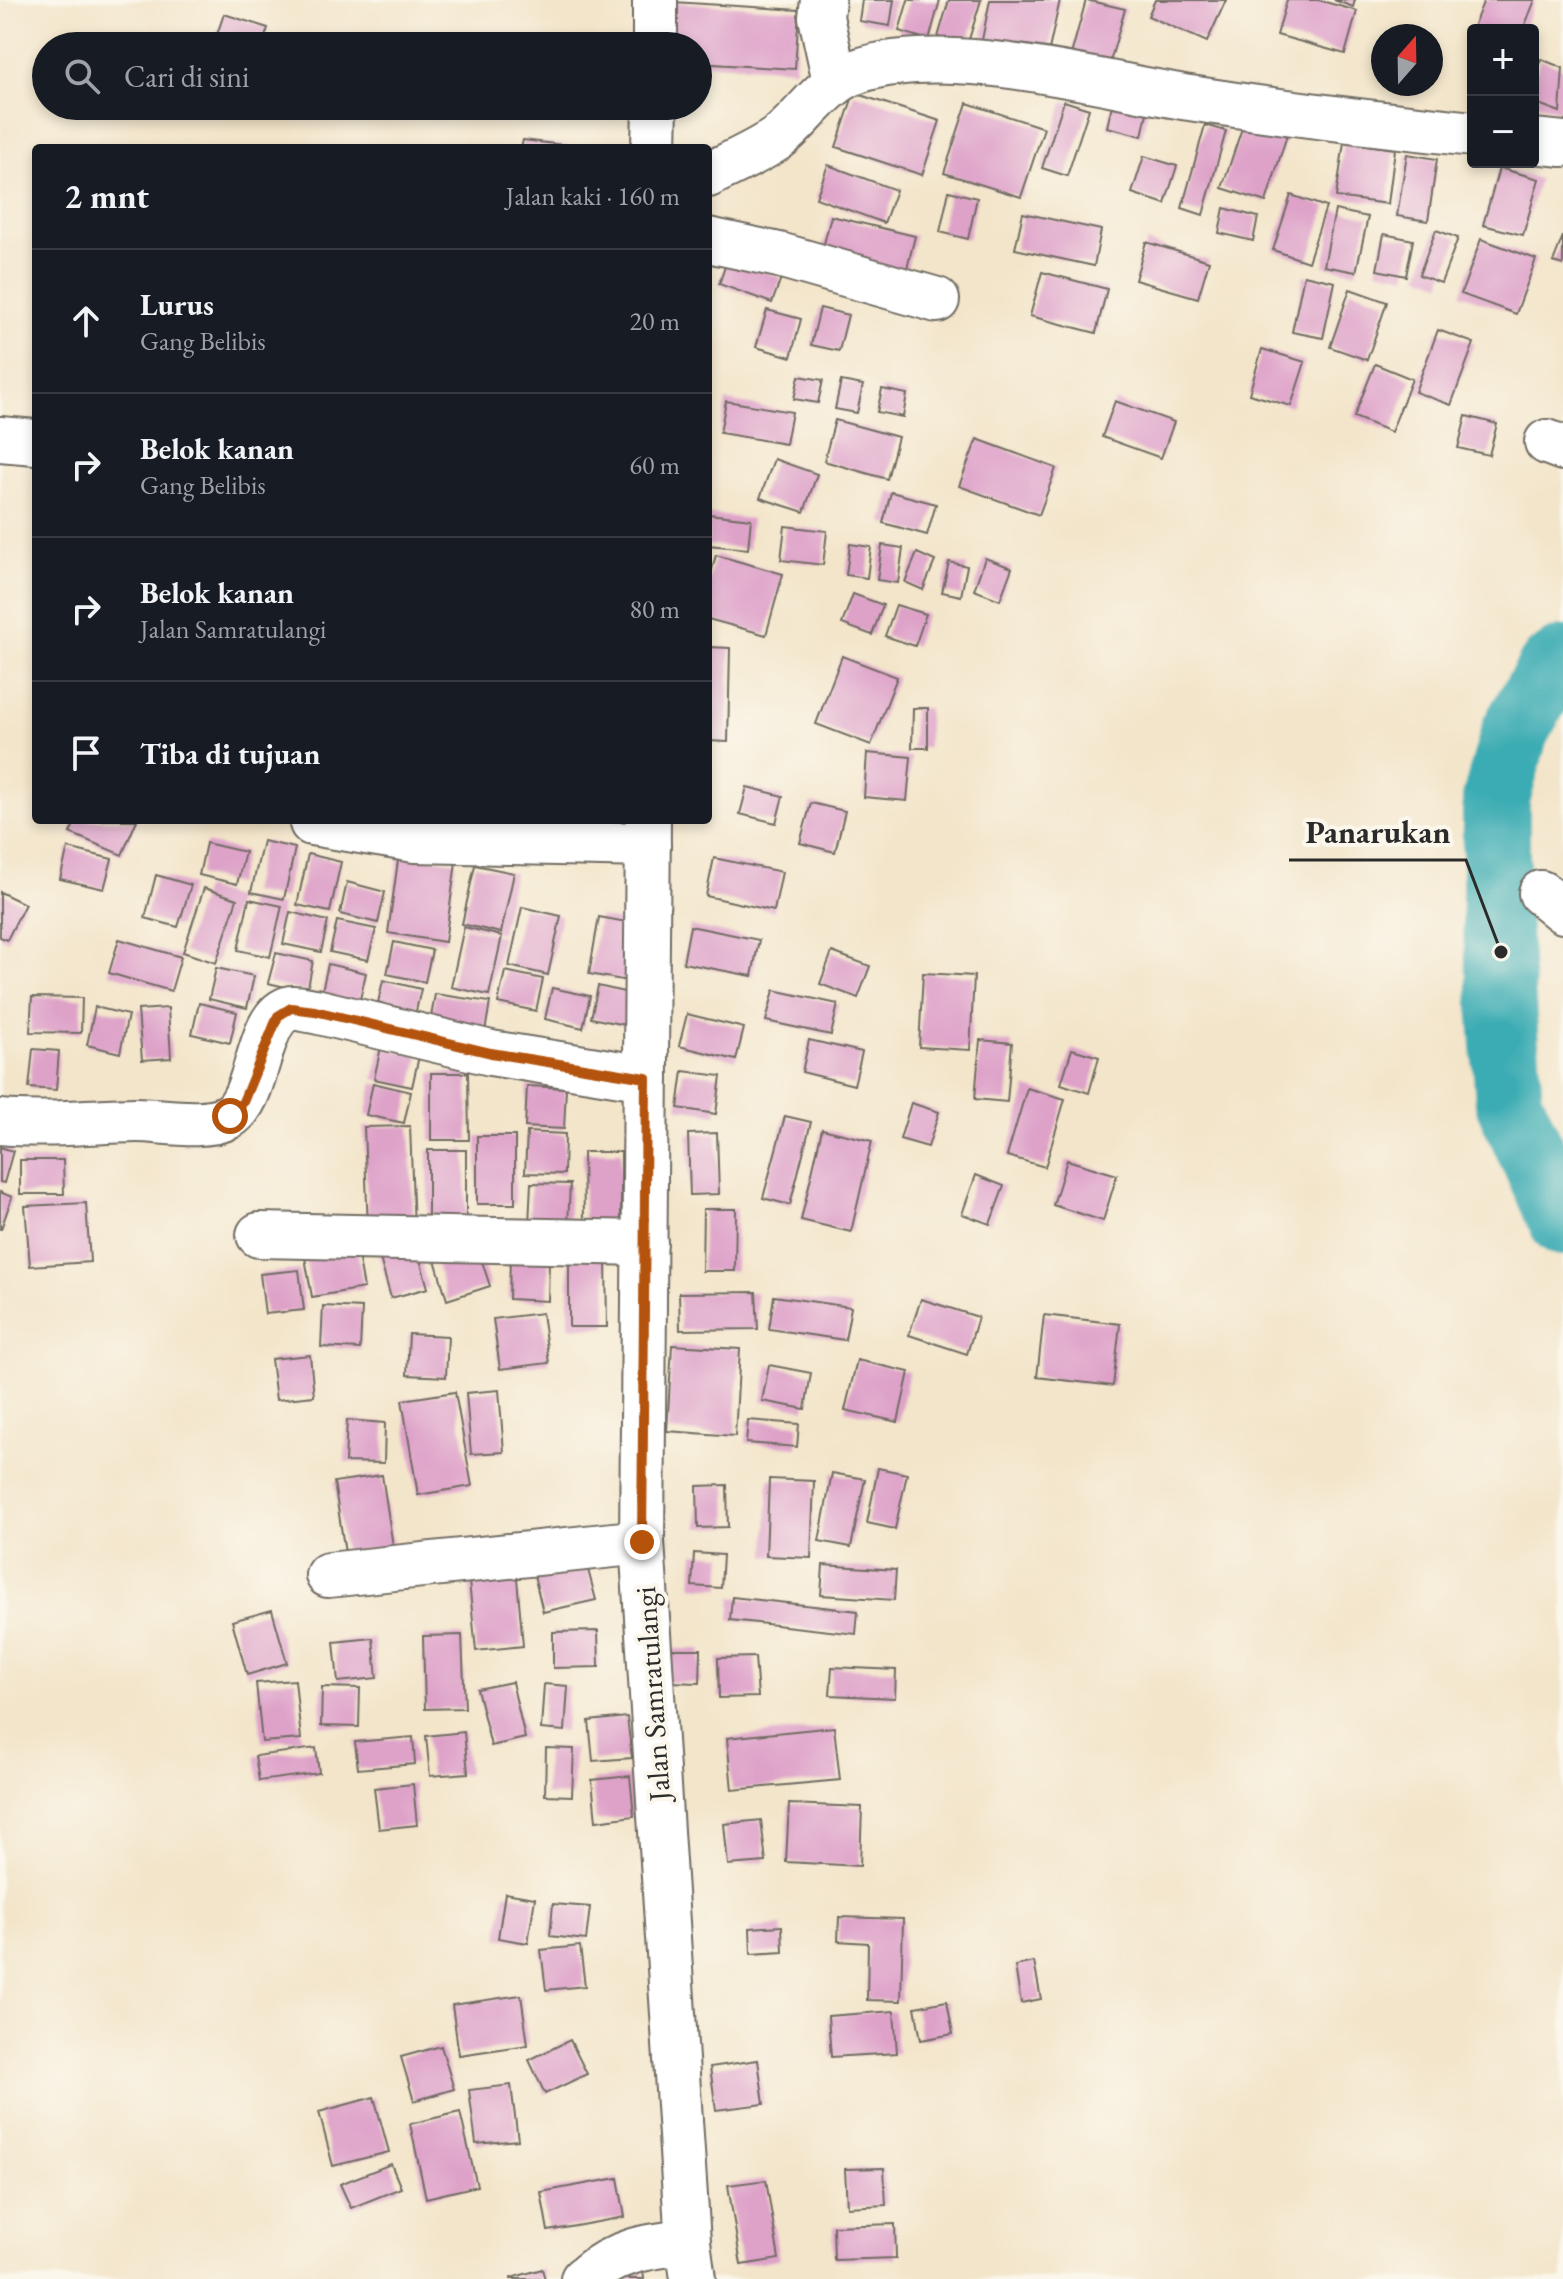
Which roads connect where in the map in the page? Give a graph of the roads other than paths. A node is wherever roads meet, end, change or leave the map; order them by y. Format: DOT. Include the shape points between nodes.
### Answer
graph roads {
  1 [pos="655,0"];
  2 [pos="823,0"];
  3 [pos="655,32"];
  4 [pos="835,81"];
  5 [pos="655,120"];
  6 [pos="1467,133"];
  7 [pos="654,144"];
  8 [pos="712,173"];
  9 [pos="712,241"];
  10 [pos="937,300"];
  11 [pos="0,439"];
  12 [pos="32,442"];
  13 [pos="318,824"];
  14 [pos="648,833"];
  15 [pos="646,1078"];
  16 [pos="0,1122"];
  17 [pos="259,1235"];
  18 [pos="645,1243"];
  19 [pos="642,1542"];
  20 [pos="328,1575"];
  21 [pos="690,2260"];
  22 [pos="583,2279"];
  1 -- 3 [label="street"];
  2 -- 4 [label="street" via="821,17"];
  4 -- 6 [label="street" via="894,62 934,60 1053,72 1287,114"];
  4 -- 8 [label="street" via="780,136"];
  5 -- 7 [label="street"];
  9 -- 10 [label="street"];
  11 -- 12 [label="street"];
  13 -- 14 [label="street" via="415,840"];
  14 -- 15 [label="street, Jalan Samratulangi"];
  15 -- 16 [label="street" via="491,1053 291,1008 269,1031 243,1102 230,1116 213,1122"];
  15 -- 18 [label="street, Jalan Samratulangi"];
  17 -- 18 [label="street"];
  18 -- 19 [label="street, Jalan Samratulangi"];
  19 -- 20 [label="street"];
  19 -- 21 [label="street, Jalan Samratulangi"];
  21 -- 22 [label="street" via="639,2246"];
}
